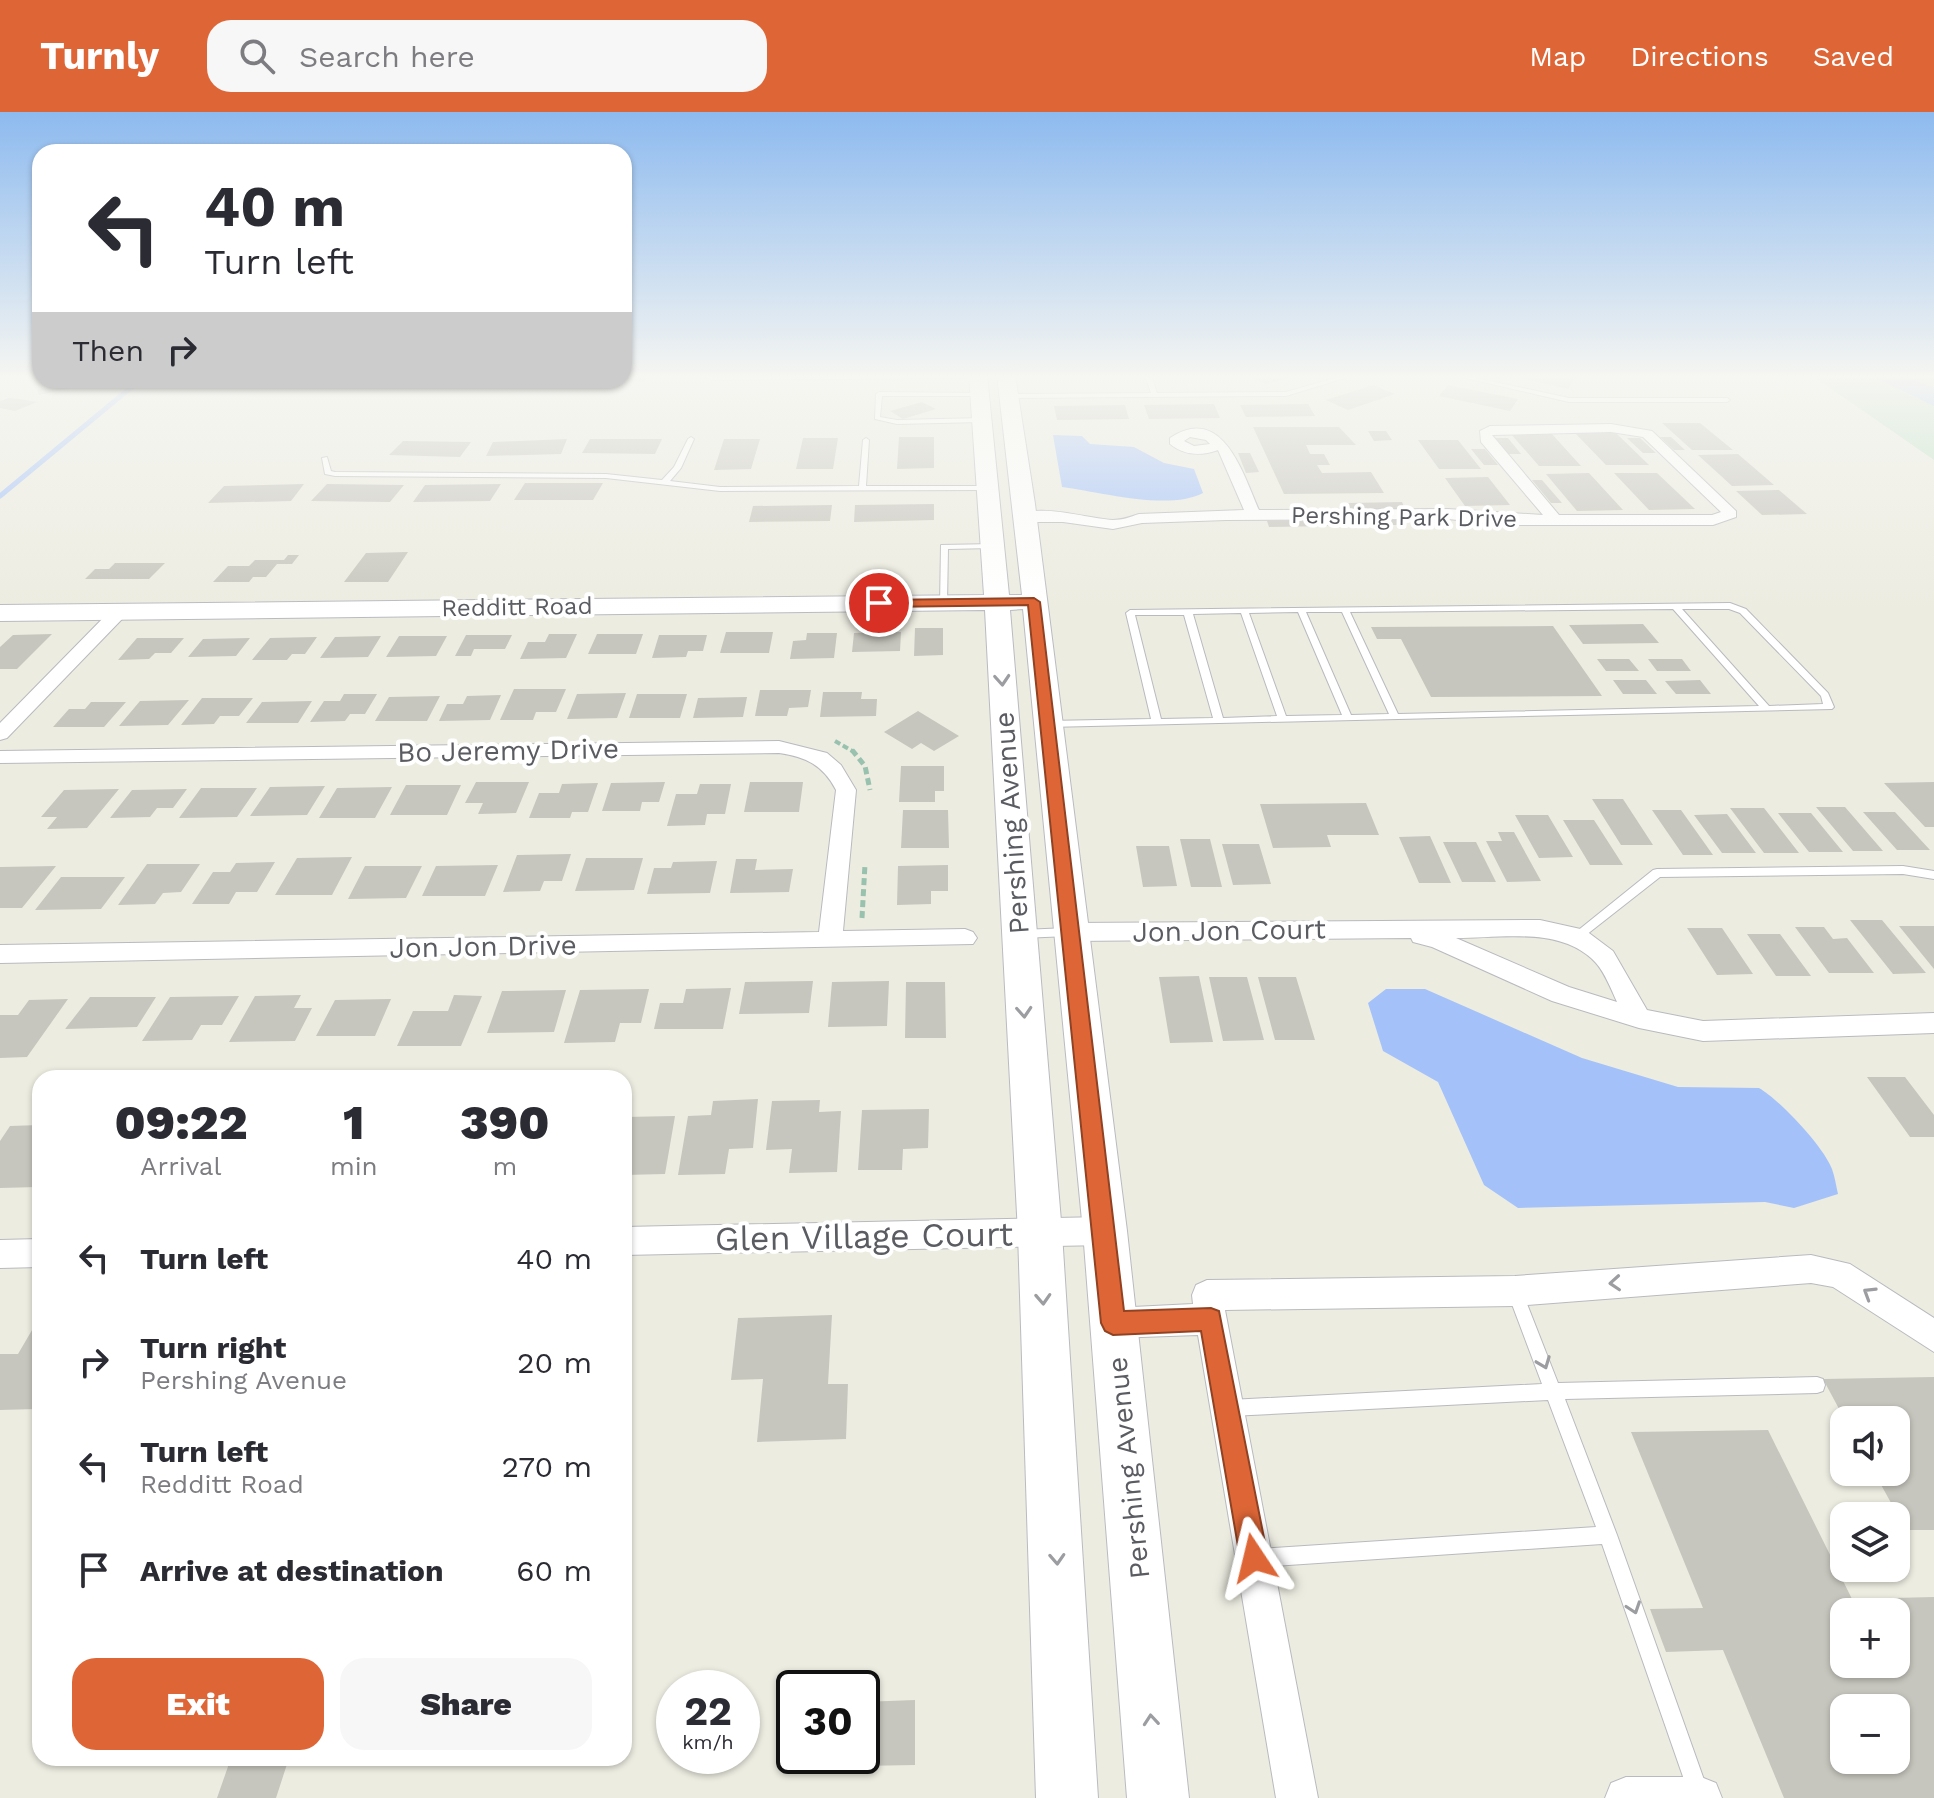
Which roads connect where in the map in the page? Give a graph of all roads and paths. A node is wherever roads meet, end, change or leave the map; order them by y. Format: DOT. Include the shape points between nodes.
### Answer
graph roads {
  1 [pos="684,454"];
  2 [pos="865,454"];
  3 [pos="985,454"];
  4 [pos="1016,454"];
  5 [pos="1227,454"];
  6 [pos="1498,454"];
  7 [pos="1668,454"];
  8 [pos="325,458"];
  9 [pos="664,483"];
  10 [pos="862,488"];
  11 [pos="988,488"];
  12 [pos="1024,510"];
  13 [pos="1254,515"];
  14 [pos="1554,519"];
  15 [pos="992,546"];
  16 [pos="997,602"];
  17 [pos="1034,602"];
  18 [pos="943,603"];
  19 [pos="1676,607"];
  20 [pos="1345,609"];
  21 [pos="1301,610"];
  22 [pos="1244,611"];
  23 [pos="119,612"];
  24 [pos="1188,612"];
  25 [pos="0,613"];
  26 [pos="1767,709"];
  27 [pos="1395,717"];
  28 [pos="1348,718"];
  29 [pos="1283,720"];
  30 [pos="1219,721"];
  31 [pos="1157,722"];
  32 [pos="1048,724"];
  33 [pos="0,734"];
  34 [pos="0,757"];
  35 [pos="1934,875"];
  36 [pos="1387,928"];
  37 [pos="1071,932"];
  38 [pos="1018,934"];
  39 [pos="1577,936"];
  40 [pos="965,938"];
  41 [pos="830,940"];
  42 [pos="0,954"];
  43 [pos="1639,1018"];
  44 [pos="1934,1023"];
  45 [pos="1105,1231"];
  46 [pos="1040,1233"];
  47 [pos="632,1241"];
  48 [pos="32,1253"];
  49 [pos="0,1254"];
  50 [pos="1515,1291"];
  51 [pos="1211,1319"];
  52 [pos="1113,1323"];
  53 [pos="1934,1336"];
  54 [pos="1817,1385"];
  55 [pos="1555,1393"];
  56 [pos="1227,1408"];
  57 [pos="1608,1535"];
  58 [pos="1254,1558"];
  59 [pos="1701,1797"];
  60 [pos="1067,1798"];
  61 [pos="1158,1798"];
  62 [pos="1297,1798"];
  63 [pos="1626,1798"];
  1 -- 9 [label="lane"];
  2 -- 10 [label="lane"];
  3 -- 11 [label="street, Pershing Avenue"];
  4 -- 12 [label="street, Pershing Avenue"];
  5 -- 13 [label="street, Pershing Park Drive"];
  6 -- 14 [label="street, Pershing Park Drive"];
  7 -- 14 [label="street, Pershing Park Drive" via="1731,514 1713,520"];
  8 -- 9 [label="lane" via="328,472 335,474 606,476"];
  9 -- 10 [label="lane" via="720,489"];
  10 -- 11 [label="lane"];
  11 -- 15 [label="street, Pershing Avenue"];
  12 -- 13 [label="street, Pershing Park Drive" via="1087,514 1117,524"];
  12 -- 17 [label="street, Pershing Avenue"];
  13 -- 14 [label="street, Pershing Park Drive"];
  15 -- 16 [label="street, Pershing Avenue"];
  15 -- 18 [label="lane" via="944,547"];
  16 -- 17 [label="street, Redditt Road"];
  16 -- 18 [label="street, Redditt Road"];
  16 -- 38 [label="street, Pershing Avenue, one-way"];
  17 -- 32 [label="street, Pershing Avenue"];
  18 -- 23 [label="street, Redditt Road"];
  19 -- 20 [label="lane"];
  19 -- 26 [label="lane"];
  19 -- 26 [label="lane" via="1730,606 1743,611 1825,695 1829,707"];
  20 -- 21 [label="lane"];
  20 -- 27 [label="lane"];
  21 -- 22 [label="lane"];
  21 -- 28 [label="lane"];
  22 -- 24 [label="lane"];
  22 -- 29 [label="lane"];
  23 -- 25 [label="street, Redditt Road"];
  23 -- 33 [label="street"];
  24 -- 30 [label="lane"];
  24 -- 31 [label="lane" via="1130,613"];
  26 -- 27 [label="lane"];
  27 -- 28 [label="lane"];
  28 -- 29 [label="lane"];
  29 -- 30 [label="lane"];
  30 -- 31 [label="lane"];
  31 -- 32 [label="lane"];
  32 -- 37 [label="street, Pershing Avenue"];
  34 -- 41 [label="street, Bo Jeremy Drive" via="779,747 811,752 837,769 846,790"];
  35 -- 39 [label="lane" via="1903,870 1657,873"];
  36 -- 37 [label="street, Jon Jon Court"];
  36 -- 39 [label="street, Jon Jon Court" via="1540,929"];
  36 -- 43 [label="street, Jon Jon Court" via="1438,940 1561,994"];
  37 -- 38 [label="lane"];
  37 -- 45 [label="street, Pershing Avenue"];
  38 -- 46 [label="street, Pershing Avenue, one-way"];
  39 -- 43 [label="street, Jon Jon Court" via="1605,957"];
  40 -- 41 [label="street, Jon Jon Drive"];
  41 -- 42 [label="street, Jon Jon Drive"];
  43 -- 44 [label="street, Jon Jon Court" via="1703,1031"];
  45 -- 46 [label="street, Glen Village Court"];
  45 -- 52 [label="street, Pershing Avenue"];
  46 -- 47 [label="street, Glen Village Court"];
  46 -- 60 [label="street, Pershing Avenue, one-way"];
  48 -- 49 [label="street"];
  50 -- 51 [label="street" via="1207,1295"];
  53 -- 50 [label="street, one-way" via="1839,1274 1811,1269"];
  50 -- 55 [label="lane, one-way"];
  51 -- 52 [label="street"];
  51 -- 56 [label="street"];
  61 -- 52 [label="street, Pershing Avenue, one-way"];
  54 -- 55 [label="lane"];
  55 -- 56 [label="lane"];
  55 -- 57 [label="lane"];
  56 -- 58 [label="street"];
  57 -- 58 [label="lane"];
  57 -- 59 [label="lane, one-way"];
  58 -- 62 [label="street"];
  59 -- 63 [label="street"];
}
